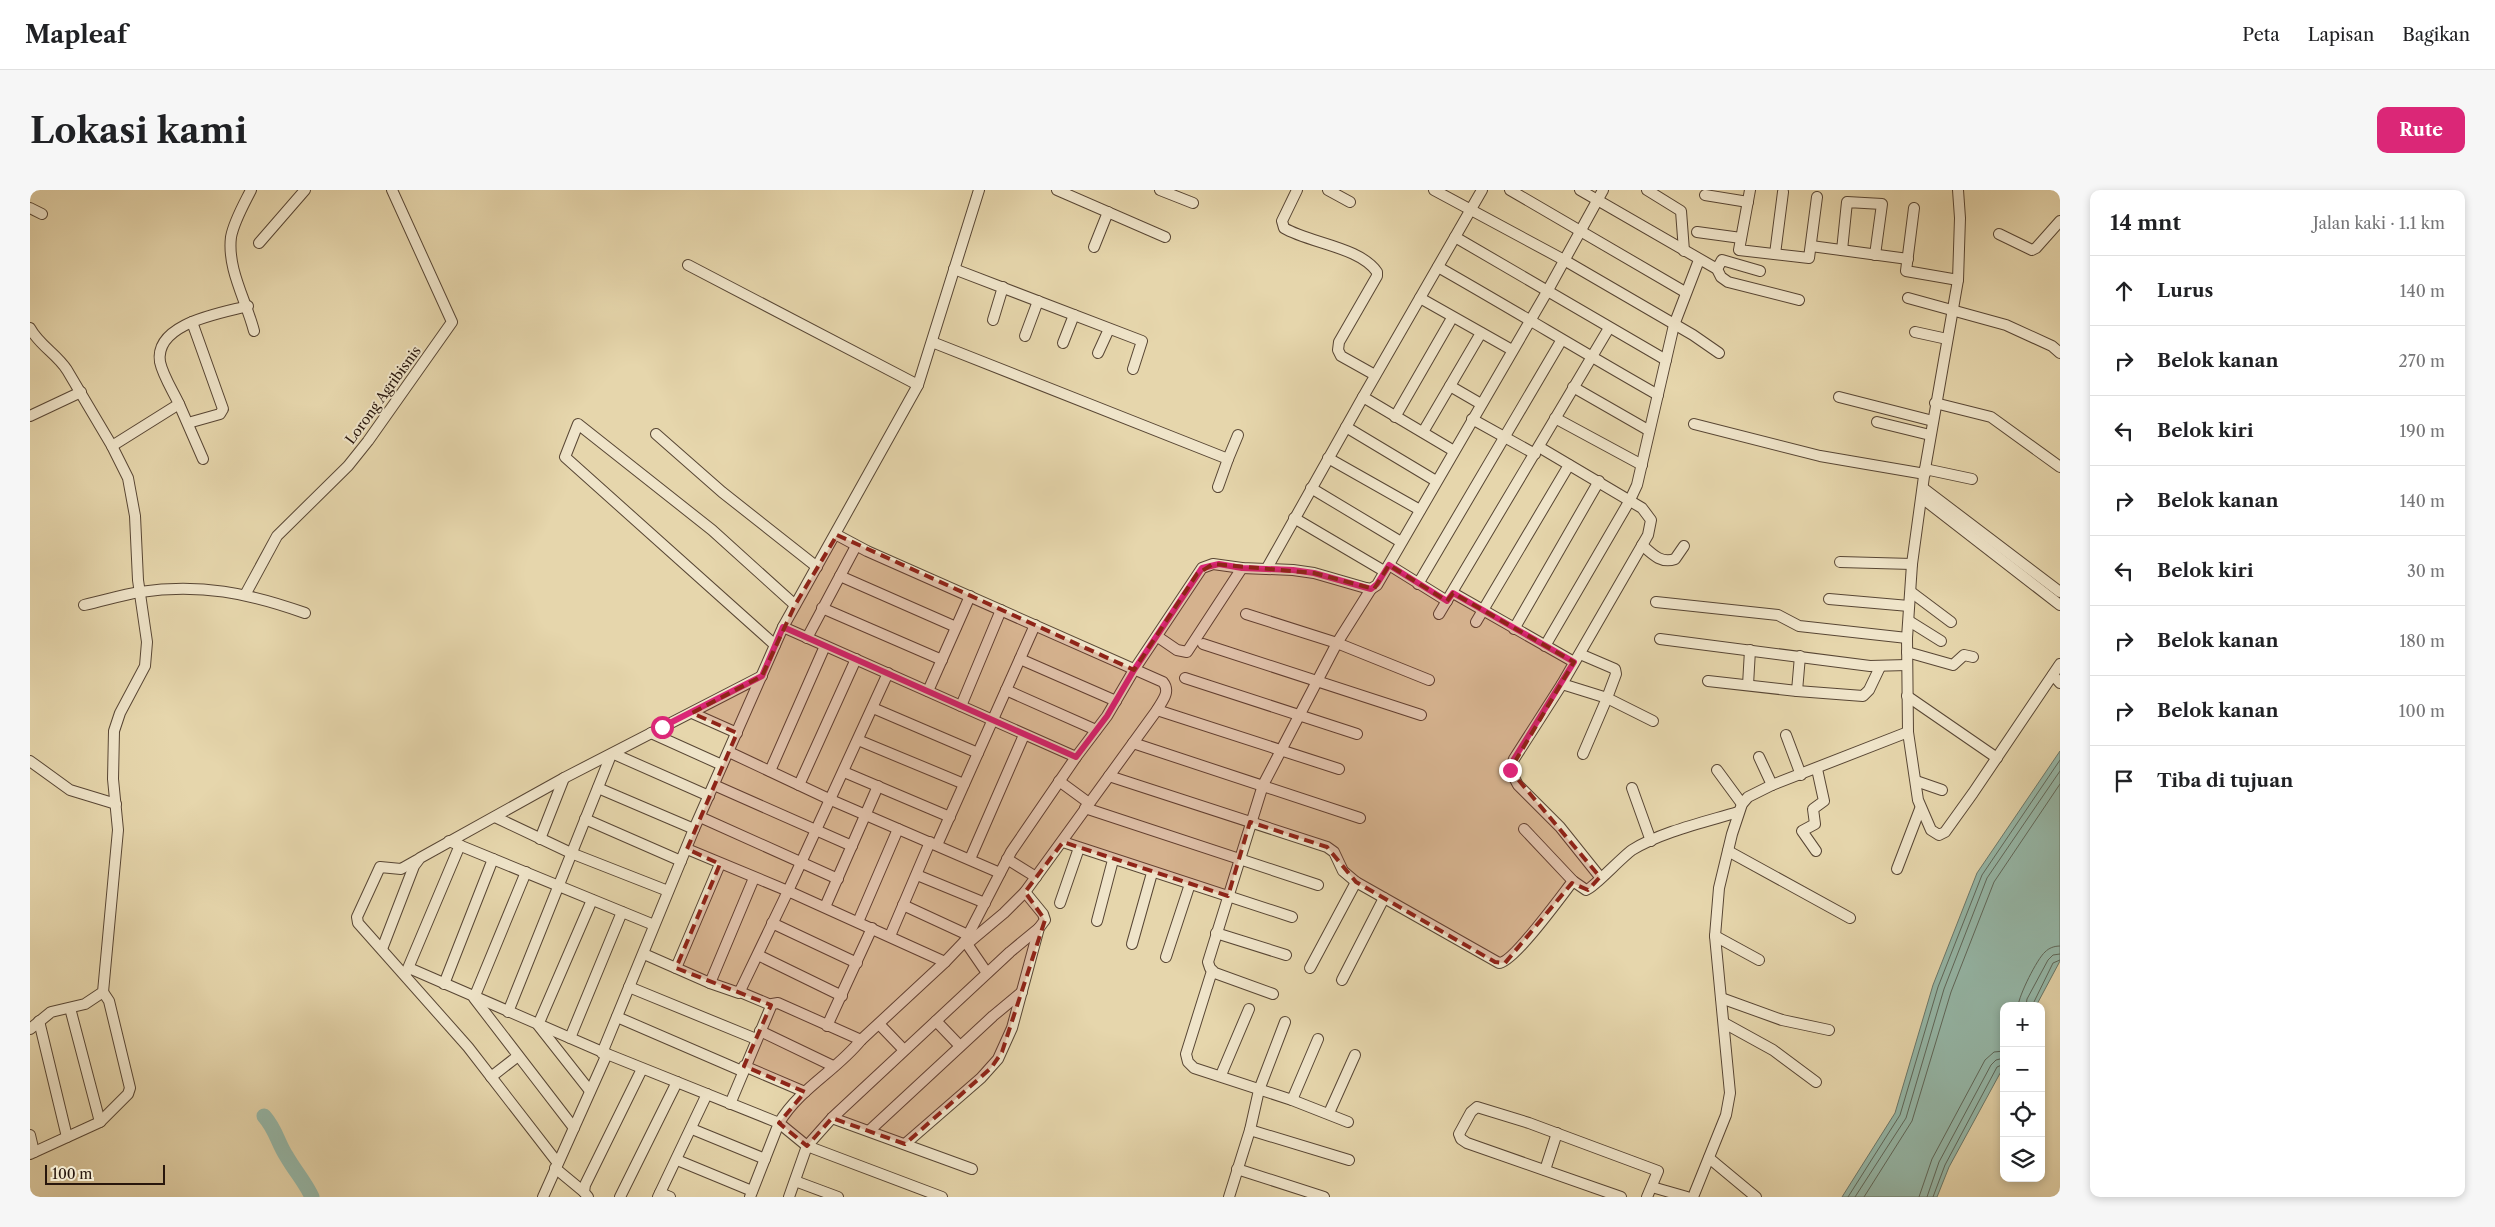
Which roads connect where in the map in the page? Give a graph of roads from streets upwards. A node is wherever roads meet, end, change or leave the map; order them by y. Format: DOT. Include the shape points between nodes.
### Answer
graph roads {
  1 [pos="251,190"];
  2 [pos="305,190"];
  3 [pos="392,190"];
  4 [pos="978,190"];
  5 [pos="1058,190"];
  6 [pos="1160,190"];
  7 [pos="1297,190"];
  8 [pos="1328,190"];
  9 [pos="1482,190"];
  10 [pos="1510,190"];
  11 [pos="1580,190"];
  12 [pos="1603,190"];
  13 [pos="1647,190"];
  14 [pos="1750,190"];
  15 [pos="1958,190"];
  16 [pos="1438,191"];
  17 [pos="1784,192"];
  18 [pos="1341,194"];
  19 [pos="1705,195"];
  20 [pos="1816,198"];
  21 [pos="1598,200"];
  22 [pos="1350,202"];
  23 [pos="1748,202"];
  24 [pos="1193,203"];
  25 [pos="30,208"];
  26 [pos="1914,208"];
  27 [pos="1471,209"];
  28 [pos="1108,212"];
  29 [pos="42,214"];
  30 [pos="2060,221"];
  31 [pos="1580,231"];
  32 [pos="1697,232"];
  33 [pos="1999,234"];
  34 [pos="1165,237"];
  35 [pos="1455,238"];
  36 [pos="1741,238"];
  37 [pos="259,243"];
  38 [pos="1811,246"];
  39 [pos="1094,247"];
  40 [pos="1842,250"];
  41 [pos="1684,251"];
  42 [pos="1775,254"];
  43 [pos="1875,255"];
  44 [pos="1908,259"];
  45 [pos="1564,260"];
  46 [pos="1699,260"];
  47 [pos="688,265"];
  48 [pos="1438,267"];
  49 [pos="1717,268"];
  50 [pos="954,269"];
  51 [pos="1760,271"];
  52 [pos="1958,280"];
  53 [pos="1003,287"];
  54 [pos="1548,290"];
  55 [pos="1685,292"];
  56 [pos="1420,298"];
  57 [pos="1908,298"];
  58 [pos="1798,300"];
  59 [pos="1038,301"];
  60 [pos="248,306"];
  61 [pos="1953,309"];
  62 [pos="1074,315"];
  63 [pos="1452,318"];
  64 [pos="992,320"];
  65 [pos="1530,320"];
  66 [pos="192,322"];
  67 [pos="1674,325"];
  68 [pos="30,328"];
  69 [pos="1609,328"];
  70 [pos="1109,329"];
  71 [pos="254,331"];
  72 [pos="1915,332"];
  73 [pos="1481,333"];
  74 [pos="1025,336"];
  75 [pos="1947,339"];
  76 [pos="1561,341"];
  77 [pos="932,342"];
  78 [pos="1063,343"];
  79 [pos="1512,350"];
  80 [pos="1098,353"];
  81 [pos="1719,353"];
  82 [pos="2060,353"];
  83 [pos="1591,357"];
  84 [pos="1666,360"];
  85 [pos="1133,369"];
  86 [pos="1375,375"];
  87 [pos="918,385"];
  88 [pos="1450,386"];
  89 [pos="1573,387"];
  90 [pos="81,392"];
  91 [pos="1658,395"];
  92 [pos="1363,397"];
  93 [pos="1839,397"];
  94 [pos="1936,403"];
  95 [pos="180,404"];
  96 [pos="1481,404"];
  97 [pos="30,416"];
  98 [pos="1395,417"];
  99 [pos="1555,418"];
  100 [pos="1472,419"];
  101 [pos="1932,421"];
  102 [pos="1877,422"];
  103 [pos="188,423"];
  104 [pos="1694,424"];
  105 [pos="1346,427"];
  106 [pos="1648,430"];
  107 [pos="1422,432"];
  108 [pos="656,434"];
  109 [pos="1238,435"];
  110 [pos="1930,435"];
  111 [pos="1504,437"];
  112 [pos="112,446"];
  113 [pos="1537,450"];
  114 [pos="1454,451"];
  115 [pos="203,458"];
  116 [pos="1328,458"];
  117 [pos="1228,459"];
  118 [pos="1569,465"];
  119 [pos="1642,465"];
  120 [pos="2060,467"];
  121 [pos="1925,471"];
  122 [pos="1972,479"];
  123 [pos="1436,481"];
  124 [pos="1599,481"];
  125 [pos="1218,487"];
  126 [pos="1311,488"];
  127 [pos="1922,493"];
  128 [pos="1630,500"];
  129 [pos="1420,510"];
  130 [pos="1294,518"];
  131 [pos="837,535"];
  132 [pos="1401,542"];
  133 [pos="1642,545"];
  134 [pos="856,546"];
  135 [pos="1684,546"];
  136 [pos="1840,562"];
  137 [pos="1912,564"];
  138 [pos="817,567"];
  139 [pos="1242,568"];
  140 [pos="1267,568"];
  141 [pos="1386,568"];
  142 [pos="840,576"];
  143 [pos="1418,584"];
  144 [pos="140,592"];
  145 [pos="1911,592"];
  146 [pos="2060,592"];
  147 [pos="1369,593"];
  148 [pos="245,595"];
  149 [pos="970,596"];
  150 [pos="1450,597"];
  151 [pos="1829,599"];
  152 [pos="1656,602"];
  153 [pos="84,605"];
  154 [pos="795,605"];
  155 [pos="2060,605"];
  156 [pos="1909,606"];
  157 [pos="822,608"];
  158 [pos="1001,610"];
  159 [pos="1484,610"];
  160 [pos="304,613"];
  161 [pos="1246,614"];
  162 [pos="1439,614"];
  163 [pos="1909,621"];
  164 [pos="1476,622"];
  165 [pos="1952,622"];
  166 [pos="1035,625"];
  167 [pos="783,627"];
  168 [pos="956,627"];
  169 [pos="1514,629"];
  170 [pos="1158,637"];
  171 [pos="807,638"];
  172 [pos="1908,638"];
  173 [pos="1660,639"];
  174 [pos="1339,640"];
  175 [pos="1941,641"];
  176 [pos="1203,644"];
  177 [pos="775,645"];
  178 [pos="825,646"];
  179 [pos="1545,646"];
  180 [pos="1750,650"];
  181 [pos="1907,652"];
  182 [pos="1800,656"];
  183 [pos="1973,657"];
  184 [pos="1577,658"];
  185 [pos="856,659"];
  186 [pos="1020,659"];
  187 [pos="942,660"];
  188 [pos="2060,664"];
  189 [pos="1907,665"];
  190 [pos="1880,667"];
  191 [pos="1134,670"];
  192 [pos="888,674"];
  193 [pos="762,676"];
  194 [pos="1184,678"];
  195 [pos="2057,679"];
  196 [pos="1429,680"];
  197 [pos="1318,681"];
  198 [pos="1708,681"];
  199 [pos="1562,684"];
  200 [pos="1748,685"];
  201 [pos="1006,690"];
  202 [pos="928,691"];
  203 [pos="1797,691"];
  204 [pos="1907,696"];
  205 [pos="1607,698"];
  206 [pos="1116,701"];
  207 [pos="961,706"];
  208 [pos="872,708"];
  209 [pos="1157,710"];
  210 [pos="692,713"];
  211 [pos="1298,715"];
  212 [pos="1420,715"];
  213 [pos="992,720"];
  214 [pos="1653,721"];
  215 [pos="1096,730"];
  216 [pos="1908,732"];
  217 [pos="651,733"];
  218 [pos="737,733"];
  219 [pos="1357,734"];
  220 [pos="1024,735"];
  221 [pos="1786,735"];
  222 [pos="858,740"];
  223 [pos="1133,743"];
  224 [pos="1281,750"];
  225 [pos="729,752"];
  226 [pos="978,753"];
  227 [pos="613,754"];
  228 [pos="1583,754"];
  229 [pos="1759,756"];
  230 [pos="1076,757"];
  231 [pos="1997,758"];
  232 [pos="30,760"];
  233 [pos="722,765"];
  234 [pos="1339,769"];
  235 [pos="1817,769"];
  236 [pos="1717,770"];
  237 [pos="770,771"];
  238 [pos="844,772"];
  239 [pos="1801,775"];
  240 [pos="1109,776"];
  241 [pos="564,778"];
  242 [pos="1916,781"];
  243 [pos="1059,782"];
  244 [pos="964,784"];
  245 [pos="714,785"];
  246 [pos="799,785"];
  247 [pos="1263,785"];
  248 [pos="1772,785"];
  249 [pos="878,786"];
  250 [pos="598,788"];
  251 [pos="1632,788"];
  252 [pos="1942,790"];
  253 [pos="709,796"];
  254 [pos="831,800"];
  255 [pos="116,804"];
  256 [pos="1087,805"];
  257 [pos="1740,808"];
  258 [pos="1920,809"];
  259 [pos="865,814"];
  260 [pos="950,816"];
  261 [pos="495,817"];
  262 [pos="700,817"];
  263 [pos="1360,818"];
  264 [pos="585,819"];
  265 [pos="1250,822"];
  266 [pos="694,829"];
  267 [pos="898,829"];
  268 [pos="1524,829"];
  269 [pos="816,831"];
  270 [pos="540,839"];
  271 [pos="449,841"];
  272 [pos="1651,841"];
  273 [pos="1063,842"];
  274 [pos="934,844"];
  275 [pos="460,845"];
  276 [pos="852,846"];
  277 [pos="1079,848"];
  278 [pos="687,849"];
  279 [pos="1816,851"];
  280 [pos="1728,852"];
  281 [pos="571,853"];
  282 [pos="493,858"];
  283 [pos="970,859"];
  284 [pos="1007,859"];
  285 [pos="417,860"];
  286 [pos="1113,860"];
  287 [pos="1239,860"];
  288 [pos="681,861"];
  289 [pos="720,864"];
  290 [pos="801,864"];
  291 [pos="1897,869"];
  292 [pos="526,872"];
  293 [pos="1000,872"];
  294 [pos="1152,873"];
  295 [pos="917,875"];
  296 [pos="1600,877"];
  297 [pos="754,878"];
  298 [pos="1036,878"];
  299 [pos="838,880"];
  300 [pos="1573,881"];
  301 [pos="1356,882"];
  302 [pos="1190,884"];
  303 [pos="558,885"];
  304 [pos="1318,885"];
  305 [pos="668,891"];
  306 [pos="788,891"];
  307 [pos="1025,892"];
  308 [pos="1228,896"];
  309 [pos="1384,898"];
  310 [pos="592,900"];
  311 [pos="985,903"];
  312 [pos="1060,903"];
  313 [pos="903,905"];
  314 [pos="825,907"];
  315 [pos="622,912"];
  316 [pos="1292,917"];
  317 [pos="1850,918"];
  318 [pos="1097,921"];
  319 [pos="858,922"];
  320 [pos="772,923"];
  321 [pos="654,925"];
  322 [pos="872,928"];
  323 [pos="1039,928"];
  324 [pos="1216,932"];
  325 [pos="890,936"];
  326 [pos="1715,936"];
  327 [pos="966,940"];
  328 [pos="1132,944"];
  329 [pos="382,949"];
  330 [pos="644,954"];
  331 [pos="758,955"];
  332 [pos="1286,955"];
  333 [pos="1166,957"];
  334 [pos="1759,960"];
  335 [pos="945,962"];
  336 [pos="857,963"];
  337 [pos="676,968"];
  338 [pos="1310,968"];
  339 [pos="406,971"];
  340 [pos="1212,971"];
  341 [pos="987,973"];
  342 [pos="1342,980"];
  343 [pos="710,983"];
  344 [pos="444,984"];
  345 [pos="629,987"];
  346 [pos="103,992"];
  347 [pos="740,992"];
  348 [pos="1022,992"];
  349 [pos="1273,994"];
  350 [pos="842,996"];
  351 [pos="474,998"];
  352 [pos="1721,998"];
  353 [pos="771,1005"];
  354 [pos="70,1008"];
  355 [pos="1249,1009"];
  356 [pos="508,1012"];
  357 [pos="617,1018"];
  358 [pos="39,1021"];
  359 [pos="936,1021"];
  360 [pos="1285,1022"];
  361 [pos="1724,1023"];
  362 [pos="879,1024"];
  363 [pos="538,1025"];
  364 [pos="827,1026"];
  365 [pos="30,1029"];
  366 [pos="1830,1030"];
  367 [pos="758,1035"];
  368 [pos="570,1038"];
  369 [pos="1318,1038"];
  370 [pos="861,1040"];
  371 [pos="960,1046"];
  372 [pos="904,1050"];
  373 [pos="604,1053"];
  374 [pos="1355,1055"];
  375 [pos="518,1056"];
  376 [pos="833,1066"];
  377 [pos="743,1068"];
  378 [pos="642,1069"];
  379 [pos="1221,1075"];
  380 [pos="491,1077"];
  381 [pos="677,1082"];
  382 [pos="1816,1082"];
  383 [pos="1259,1090"];
  384 [pos="590,1091"];
  385 [pos="805,1092"];
  386 [pos="707,1094"];
  387 [pos="1292,1100"];
  388 [pos="730,1104"];
  389 [pos="1329,1113"];
  390 [pos="832,1118"];
  391 [pos="100,1122"];
  392 [pos="1348,1122"];
  393 [pos="779,1123"];
  394 [pos="574,1128"];
  395 [pos="692,1129"];
  396 [pos="1250,1130"];
  397 [pos="869,1131"];
  398 [pos="1557,1133"];
  399 [pos="30,1135"];
  400 [pos="67,1137"];
  401 [pos="905,1144"];
  402 [pos="807,1146"];
  403 [pos="32,1153"];
  404 [pos="1709,1158"];
  405 [pos="765,1159"];
  406 [pos="677,1160"];
  407 [pos="1349,1160"];
  408 [pos="556,1165"];
  409 [pos="972,1169"];
  410 [pos="1238,1169"];
  411 [pos="1545,1170"];
  412 [pos="795,1181"];
  413 [pos="1652,1187"];
  414 [pos="751,1194"];
  415 [pos="586,1195"];
  416 [pos="659,1195"];
  417 [pos="937,1196"];
  418 [pos="543,1197"];
  419 [pos="620,1197"];
  420 [pos="670,1197"];
  421 [pos="789,1197"];
  422 [pos="838,1197"];
  423 [pos="1229,1197"];
  424 [pos="1324,1197"];
  425 [pos="1620,1197"];
  426 [pos="1648,1197"];
  427 [pos="1687,1197"];
  428 [pos="1693,1197"];
  429 [pos="1756,1197"];
  1 -- 60 [label="street" via="232,236 233,268"];
  2 -- 37 [label="street"];
  3 -- 148 [label="street, Lorong Agribisnis" via="452,322 348,466 278,536"];
  4 -- 50 [label="street"];
  5 -- 28 [label="street"];
  6 -- 24 [label="street"];
  7 -- 86 [label="street" via="1282,221 1284,228 1354,255 1377,272 1338,348 1341,356"];
  8 -- 18 [label="street"];
  9 -- 27 [label="street"];
  10 -- 31 [label="street"];
  11 -- 21 [label="street"];
  12 -- 21 [label="street"];
  13 -- 41 [label="street" via="1681,211"];
  14 -- 23 [label="street"];
  15 -- 52 [label="street"];
  16 -- 27 [label="street"];
  17 -- 42 [label="street"];
  18 -- 22 [label="street"];
  19 -- 23 [label="street"];
  20 -- 38 [label="street"];
  21 -- 31 [label="street"];
  21 -- 41 [label="street"];
  23 -- 36 [label="street"];
  25 -- 29 [label="street"];
  26 -- 44 [label="street"];
  27 -- 35 [label="street"];
  27 -- 45 [label="street"];
  28 -- 34 [label="street"];
  28 -- 39 [label="street"];
  30 -- 33 [label="street" via="2034,249"];
  31 -- 45 [label="street"];
  31 -- 55 [label="street"];
  32 -- 36 [label="street"];
  35 -- 48 [label="street"];
  35 -- 54 [label="street"];
  36 -- 42 [label="street" via="1739,250"];
  38 -- 40 [label="street"];
  38 -- 42 [label="street" via="1809,258"];
  40 -- 43 [label="street"];
  40 -- 43 [label="street" via="1847,202 1882,204"];
  41 -- 46 [label="street"];
  43 -- 44 [label="street"];
  44 -- 52 [label="street" via="1906,272"];
  45 -- 54 [label="street"];
  45 -- 67 [label="street"];
  46 -- 49 [label="street"];
  46 -- 55 [label="street"];
  47 -- 87 [label="street"];
  48 -- 56 [label="street"];
  48 -- 65 [label="street"];
  49 -- 51 [label="street" via="1722,260"];
  49 -- 58 [label="street" via="1721,277 1732,284"];
  50 -- 53 [label="street"];
  50 -- 77 [label="street"];
  52 -- 61 [label="street"];
  53 -- 59 [label="street"];
  53 -- 64 [label="street"];
  54 -- 65 [label="street"];
  54 -- 69 [label="street"];
  55 -- 67 [label="street"];
  56 -- 63 [label="street"];
  56 -- 86 [label="street"];
  57 -- 61 [label="street"];
  59 -- 62 [label="street"];
  59 -- 74 [label="street"];
  60 -- 66 [label="street"];
  60 -- 71 [label="street"];
  61 -- 75 [label="street"];
  61 -- 82 [label="street" via="2006,325 2052,346"];
  62 -- 70 [label="street"];
  62 -- 78 [label="street"];
  63 -- 73 [label="street"];
  63 -- 98 [label="street"];
  65 -- 76 [label="street"];
  65 -- 79 [label="street"];
  66 -- 95 [label="street" via="183,325 166,340 160,355 161,367"];
  66 -- 103 [label="street" via="222,409 220,414"];
  67 -- 81 [label="street"];
  67 -- 84 [label="street"];
  68 -- 90 [label="street" via="35,337 60,359"];
  69 -- 83 [label="street"];
  69 -- 84 [label="street"];
  70 -- 80 [label="street"];
  70 -- 85 [label="street" via="1142,341"];
  72 -- 75 [label="street"];
  73 -- 79 [label="street"];
  73 -- 88 [label="street"];
  75 -- 94 [label="street"];
  76 -- 83 [label="street"];
  76 -- 111 [label="street"];
  77 -- 87 [label="street"];
  77 -- 117 [label="street"];
  79 -- 96 [label="street"];
  83 -- 89 [label="street"];
  83 -- 91 [label="street"];
  84 -- 91 [label="street"];
  86 -- 92 [label="street"];
  87 -- 131 [label="street"];
  88 -- 96 [label="street"];
  88 -- 107 [label="street"];
  89 -- 99 [label="street"];
  89 -- 106 [label="street"];
  90 -- 97 [label="street"];
  90 -- 112 [label="street"];
  91 -- 106 [label="street"];
  92 -- 98 [label="street"];
  92 -- 105 [label="street"];
  93 -- 101 [label="street"];
  94 -- 101 [label="street"];
  94 -- 120 [label="street" via="1991,417"];
  95 -- 103 [label="street"];
  95 -- 112 [label="street"];
  96 -- 100 [label="street"];
  98 -- 107 [label="street"];
  99 -- 113 [label="street"];
  99 -- 119 [label="street"];
  100 -- 111 [label="street"];
  100 -- 114 [label="street"];
  101 -- 110 [label="street"];
  102 -- 110 [label="street"];
  103 -- 115 [label="street"];
  104 -- 121 [label="street" via="1820,456"];
  105 -- 116 [label="street"];
  105 -- 123 [label="street"];
  106 -- 119 [label="street"];
  107 -- 114 [label="street"];
  108 -- 138 [label="street" via="722,492"];
  109 -- 117 [label="street"];
  110 -- 121 [label="street"];
  111 -- 113 [label="street"];
  111 -- 143 [label="street"];
  112 -- 144 [label="street" via="132,493"];
  113 -- 118 [label="street"];
  113 -- 150 [label="street"];
  114 -- 123 [label="street"];
  116 -- 126 [label="street"];
  116 -- 129 [label="street"];
  117 -- 125 [label="street"];
  118 -- 124 [label="street"];
  118 -- 159 [label="street"];
  119 -- 128 [label="street"];
  121 -- 122 [label="street"];
  121 -- 127 [label="street"];
  123 -- 129 [label="street"];
  124 -- 128 [label="street"];
  124 -- 169 [label="street"];
  126 -- 130 [label="street"];
  126 -- 132 [label="street"];
  127 -- 137 [label="street"];
  127 -- 146 [label="street"];
  127 -- 155 [label="street"];
  128 -- 133 [label="street" via="1651,518 1648,535"];
  128 -- 179 [label="street"];
  129 -- 132 [label="street"];
  130 -- 140 [label="street"];
  130 -- 141 [label="street"];
  131 -- 134 [label="street"];
  131 -- 138 [label="street"];
  132 -- 141 [label="street"];
  133 -- 135 [label="street" via="1653,556 1666,561 1675,559"];
  133 -- 184 [label="street"];
  134 -- 142 [label="street"];
  134 -- 149 [label="street"];
  136 -- 137 [label="street"];
  137 -- 145 [label="street"];
  138 -- 154 [label="street"];
  139 -- 140 [label="street"];
  139 -- 170 [label="street" via="1213,564 1202,568"];
  139 -- 170 [label="street" via="1187,652 1177,650"];
  140 -- 147 [label="street" via="1314,573"];
  141 -- 143 [label="street"];
  141 -- 147 [label="street"];
  142 -- 157 [label="street"];
  142 -- 168 [label="street"];
  143 -- 150 [label="street"];
  144 -- 148 [label="street" via="194,588"];
  144 -- 153 [label="street"];
  144 -- 255 [label="street" via="147,656 142,674 120,713 114,731"];
  145 -- 156 [label="street"];
  145 -- 165 [label="street"];
  147 -- 174 [label="street"];
  148 -- 160 [label="street"];
  149 -- 158 [label="street"];
  149 -- 168 [label="street"];
  150 -- 159 [label="street"];
  150 -- 162 [label="street"];
  151 -- 156 [label="street"];
  152 -- 172 [label="street" via="1778,615 1799,626"];
  154 -- 167 [label="street"];
  154 -- 177 [label="street" via="712,530 578,424 565,457"];
  156 -- 163 [label="street"];
  157 -- 171 [label="street"];
  157 -- 187 [label="street"];
  158 -- 166 [label="street"];
  158 -- 207 [label="street"];
  159 -- 164 [label="street"];
  159 -- 169 [label="street"];
  161 -- 174 [label="street"];
  163 -- 172 [label="street"];
  163 -- 175 [label="street"];
  166 -- 186 [label="street"];
  166 -- 191 [label="street"];
  167 -- 171 [label="street"];
  167 -- 177 [label="street"];
  168 -- 187 [label="street"];
  169 -- 179 [label="street"];
  170 -- 191 [label="street"];
  171 -- 178 [label="street"];
  172 -- 181 [label="street"];
  173 -- 180 [label="street"];
  174 -- 196 [label="street"];
  174 -- 197 [label="street"];
  176 -- 197 [label="street"];
  177 -- 193 [label="street"];
  178 -- 185 [label="street"];
  178 -- 237 [label="street"];
  179 -- 184 [label="street"];
  180 -- 182 [label="street"];
  180 -- 200 [label="street"];
  181 -- 183 [label="street" via="1953,665 1965,654"];
  181 -- 189 [label="street"];
  182 -- 190 [label="street"];
  182 -- 203 [label="street"];
  184 -- 199 [label="street"];
  184 -- 205 [label="street" via="1616,671"];
  185 -- 192 [label="street"];
  185 -- 246 [label="street"];
  186 -- 201 [label="street"];
  186 -- 206 [label="street"];
  187 -- 202 [label="street"];
  188 -- 195 [label="street"];
  189 -- 190 [label="street"];
  189 -- 204 [label="street"];
  190 -- 203 [label="street" via="1863,696"];
  191 -- 206 [label="street"];
  191 -- 209 [label="street" via="1166,684 1166,694"];
  192 -- 202 [label="street"];
  192 -- 208 [label="street"];
  193 -- 210 [label="street"];
  193 -- 218 [label="street"];
  194 -- 211 [label="street"];
  195 -- 231 [label="street"];
  197 -- 211 [label="street"];
  197 -- 212 [label="street"];
  198 -- 200 [label="street"];
  199 -- 205 [label="street"];
  199 -- 296 [label="street" via="1510,770 1518,784 1560,827"];
  200 -- 203 [label="street"];
  201 -- 213 [label="street"];
  201 -- 215 [label="street"];
  202 -- 207 [label="street"];
  204 -- 216 [label="street"];
  204 -- 231 [label="street"];
  205 -- 214 [label="street"];
  205 -- 228 [label="street"];
  206 -- 215 [label="street"];
  207 -- 213 [label="street"];
  208 -- 222 [label="street"];
  208 -- 226 [label="street"];
  209 -- 223 [label="street"];
  209 -- 224 [label="street"];
  210 -- 217 [label="street"];
  210 -- 218 [label="street"];
  211 -- 219 [label="street"];
  211 -- 224 [label="street"];
  213 -- 220 [label="street"];
  213 -- 226 [label="street"];
  215 -- 230 [label="street"];
  216 -- 235 [label="street"];
  216 -- 242 [label="street"];
  217 -- 227 [label="street"];
  217 -- 233 [label="street"];
  218 -- 225 [label="street"];
  220 -- 230 [label="street"];
  220 -- 283 [label="street"];
  221 -- 239 [label="street"];
  222 -- 238 [label="street"];
  222 -- 244 [label="street"];
  223 -- 240 [label="street"];
  223 -- 247 [label="street"];
  224 -- 234 [label="street"];
  224 -- 247 [label="street"];
  225 -- 233 [label="street"];
  225 -- 237 [label="street"];
  226 -- 244 [label="street"];
  227 -- 241 [label="street"];
  227 -- 250 [label="street"];
  227 -- 253 [label="street"];
  229 -- 248 [label="street"];
  230 -- 243 [label="street"];
  231 -- 258 [label="street" via="1942,834 1931,830"];
  232 -- 255 [label="street" via="70,790"];
  233 -- 245 [label="street"];
  235 -- 239 [label="street"];
  235 -- 279 [label="street" via="1825,800 1813,810 1814,824 1802,831"];
  236 -- 257 [label="street"];
  237 -- 246 [label="street"];
  238 -- 249 [label="street"];
  238 -- 254 [label="street"];
  239 -- 248 [label="street"];
  240 -- 256 [label="street"];
  240 -- 265 [label="street"];
  241 -- 261 [label="street"];
  241 -- 270 [label="street"];
  242 -- 252 [label="street"];
  242 -- 258 [label="street"];
  243 -- 256 [label="street"];
  243 -- 284 [label="street"];
  244 -- 260 [label="street"];
  245 -- 253 [label="street"];
  245 -- 269 [label="street"];
  246 -- 254 [label="street"];
  247 -- 263 [label="street"];
  247 -- 265 [label="street"];
  248 -- 257 [label="street" via="1748,797"];
  249 -- 259 [label="street"];
  249 -- 260 [label="street"];
  250 -- 264 [label="street"];
  250 -- 266 [label="street"];
  251 -- 272 [label="street"];
  253 -- 262 [label="street"];
  254 -- 259 [label="street"];
  254 -- 269 [label="street"];
  255 -- 346 [label="street" via="118,830"];
  256 -- 273 [label="street"];
  256 -- 287 [label="street"];
  257 -- 272 [label="street"];
  257 -- 280 [label="street"];
  258 -- 291 [label="street"];
  259 -- 267 [label="street"];
  259 -- 276 [label="street"];
  260 -- 274 [label="street"];
  261 -- 270 [label="street"];
  261 -- 271 [label="street"];
  262 -- 266 [label="street"];
  262 -- 290 [label="street"];
  264 -- 281 [label="street"];
  264 -- 288 [label="street"];
  265 -- 287 [label="street"];
  265 -- 301 [label="street" via="1327,847 1334,852 1343,871"];
  266 -- 278 [label="street"];
  267 -- 274 [label="street"];
  267 -- 319 [label="street"];
  268 -- 300 [label="street"];
  269 -- 276 [label="street"];
  269 -- 290 [label="street"];
  270 -- 281 [label="street"];
  271 -- 275 [label="street"];
  271 -- 285 [label="street"];
  272 -- 296 [label="street" via="1632,850"];
  273 -- 277 [label="street"];
  273 -- 298 [label="street"];
  274 -- 283 [label="street"];
  274 -- 295 [label="street"];
  275 -- 282 [label="street"];
  275 -- 339 [label="street"];
  276 -- 299 [label="street"];
  277 -- 286 [label="street"];
  277 -- 312 [label="street"];
  278 -- 288 [label="street"];
  278 -- 289 [label="street"];
  280 -- 317 [label="street"];
  280 -- 326 [label="street" via="1719,888"];
  281 -- 303 [label="street"];
  281 -- 305 [label="street"];
  282 -- 292 [label="street"];
  282 -- 344 [label="street"];
  283 -- 293 [label="street"];
  284 -- 293 [label="street"];
  284 -- 298 [label="street"];
  285 -- 329 [label="street"];
  285 -- 329 [label="street" via="402,869 380,867 364,898 357,921"];
  286 -- 294 [label="street"];
  286 -- 318 [label="street"];
  287 -- 304 [label="street"];
  287 -- 308 [label="street"];
  288 -- 305 [label="street"];
  289 -- 297 [label="street"];
  289 -- 337 [label="street"];
  290 -- 299 [label="street"];
  290 -- 306 [label="street"];
  292 -- 303 [label="street"];
  292 -- 351 [label="street"];
  293 -- 311 [label="street"];
  294 -- 302 [label="street"];
  294 -- 328 [label="street"];
  295 -- 311 [label="street"];
  295 -- 313 [label="street"];
  296 -- 300 [label="street" via="1586,890"];
  297 -- 306 [label="street"];
  297 -- 343 [label="street"];
  298 -- 307 [label="street"];
  299 -- 314 [label="street"];
  300 -- 309 [label="street" via="1524,943 1507,962 1501,964"];
  301 -- 309 [label="street"];
  301 -- 338 [label="street"];
  302 -- 308 [label="street"];
  302 -- 333 [label="street"];
  303 -- 310 [label="street"];
  303 -- 356 [label="street"];
  305 -- 321 [label="street"];
  306 -- 314 [label="street"];
  306 -- 320 [label="street"];
  307 -- 323 [label="street" via="1045,916 1045,922"];
  307 -- 327 [label="street" via="1004,913"];
  308 -- 316 [label="street"];
  308 -- 324 [label="street"];
  309 -- 342 [label="street"];
  310 -- 315 [label="street"];
  310 -- 363 [label="street"];
  311 -- 327 [label="street"];
  313 -- 325 [label="street"];
  313 -- 327 [label="street"];
  314 -- 319 [label="street"];
  315 -- 321 [label="street"];
  315 -- 368 [label="street"];
  319 -- 322 [label="street"];
  320 -- 331 [label="street"];
  320 -- 336 [label="street"];
  321 -- 330 [label="street"];
  322 -- 325 [label="street"];
  322 -- 336 [label="street"];
  323 -- 341 [label="street"];
  323 -- 348 [label="street"];
  324 -- 332 [label="street"];
  324 -- 340 [label="street" via="1208,962"];
  325 -- 335 [label="street"];
  326 -- 334 [label="street"];
  326 -- 352 [label="street"];
  327 -- 335 [label="street"];
  327 -- 341 [label="street"];
  329 -- 339 [label="street"];
  330 -- 337 [label="street"];
  330 -- 345 [label="street"];
  331 -- 347 [label="street"];
  331 -- 350 [label="street"];
  335 -- 362 [label="street"];
  336 -- 350 [label="street"];
  337 -- 343 [label="street"];
  339 -- 344 [label="street"];
  339 -- 380 [label="street"];
  340 -- 349 [label="street"];
  340 -- 379 [label="street" via="1186,1054 1194,1068"];
  341 -- 359 [label="street"];
  343 -- 347 [label="street"];
  344 -- 351 [label="street"];
  345 -- 357 [label="street"];
  345 -- 367 [label="street"];
  346 -- 354 [label="street" via="92,1001"];
  346 -- 391 [label="street" via="109,1001 130,1088"];
  347 -- 353 [label="street"];
  348 -- 371 [label="street"];
  348 -- 401 [label="street" via="1007,1041 991,1068"];
  350 -- 364 [label="street"];
  351 -- 356 [label="street"];
  351 -- 375 [label="street"];
  352 -- 361 [label="street"];
  352 -- 366 [label="street" via="1782,1020"];
  353 -- 364 [label="street" via="778,1003"];
  353 -- 367 [label="street"];
  354 -- 358 [label="street" via="51,1012"];
  354 -- 391 [label="street"];
  355 -- 379 [label="street"];
  356 -- 363 [label="street"];
  357 -- 373 [label="street"];
  357 -- 377 [label="street"];
  358 -- 365 [label="street"];
  358 -- 400 [label="street"];
  359 -- 371 [label="street"];
  359 -- 372 [label="street"];
  360 -- 383 [label="street"];
  361 -- 382 [label="street" via="1773,1050"];
  361 -- 404 [label="street" via="1730,1093 1726,1115"];
  362 -- 370 [label="street"];
  362 -- 372 [label="street"];
  363 -- 368 [label="street"];
  363 -- 384 [label="street"];
  364 -- 370 [label="street"];
  367 -- 376 [label="street"];
  367 -- 377 [label="street"];
  368 -- 373 [label="street"];
  369 -- 387 [label="street"];
  370 -- 376 [label="street" via="850,1054"];
  371 -- 397 [label="street"];
  372 -- 390 [label="street"];
  373 -- 378 [label="street"];
  373 -- 384 [label="street"];
  374 -- 389 [label="street"];
  375 -- 380 [label="street"];
  375 -- 394 [label="street"];
  376 -- 385 [label="street"];
  377 -- 385 [label="street"];
  377 -- 388 [label="street"];
  378 -- 381 [label="street"];
  378 -- 415 [label="street" via="585,1185"];
  379 -- 383 [label="street"];
  380 -- 408 [label="street"];
  381 -- 386 [label="street"];
  381 -- 419 [label="street"];
  383 -- 387 [label="street"];
  383 -- 396 [label="street"];
  384 -- 394 [label="street"];
  385 -- 393 [label="street"];
  386 -- 388 [label="street"];
  386 -- 395 [label="street"];
  387 -- 389 [label="street"];
  388 -- 393 [label="street"];
  389 -- 392 [label="street"];
  390 -- 397 [label="street"];
  390 -- 402 [label="street"];
  391 -- 400 [label="street"];
  393 -- 402 [label="street"];
  393 -- 405 [label="street"];
  394 -- 408 [label="street"];
  395 -- 405 [label="street"];
  395 -- 406 [label="street"];
  396 -- 407 [label="street"];
  396 -- 410 [label="street"];
  397 -- 401 [label="street"];
  398 -- 411 [label="street"];
  398 -- 411 [label="street" via="1481,1107 1471,1112 1459,1134 1467,1143"];
  398 -- 413 [label="street" via="1658,1171"];
  399 -- 403 [label="street"];
  400 -- 403 [label="street"];
  401 -- 409 [label="street"];
  402 -- 412 [label="street"];
  402 -- 417 [label="street"];
  404 -- 428 [label="street"];
  404 -- 429 [label="street"];
  405 -- 414 [label="street"];
  406 -- 414 [label="street"];
  406 -- 416 [label="street"];
  408 -- 415 [label="street"];
  408 -- 418 [label="street"];
  410 -- 423 [label="street"];
  410 -- 424 [label="street"];
  411 -- 425 [label="street"];
  412 -- 421 [label="street"];
  412 -- 422 [label="street"];
  413 -- 426 [label="street"];
  413 -- 427 [label="street"];
  416 -- 420 [label="street"];
}
